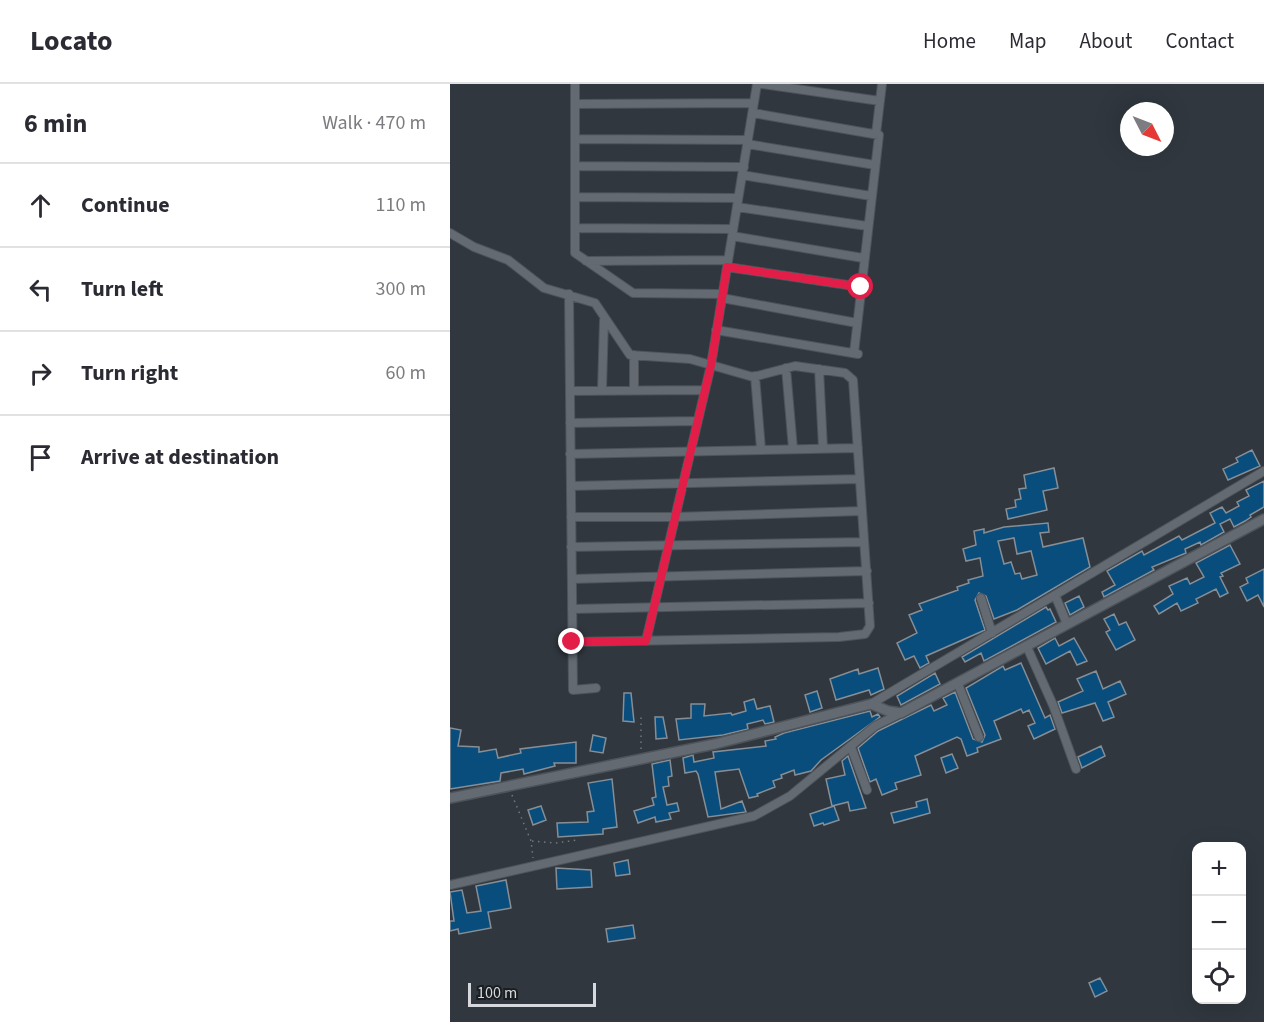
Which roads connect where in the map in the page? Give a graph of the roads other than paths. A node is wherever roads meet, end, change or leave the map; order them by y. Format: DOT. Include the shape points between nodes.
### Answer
graph roads {
  1 [pos="575,84"];
  2 [pos="757,84"];
  3 [pos="762,84"];
  4 [pos="882,84"];
  5 [pos="880,101"];
  6 [pos="754,103"];
  7 [pos="575,104"];
  8 [pos="753,113"];
  9 [pos="876,134"];
  10 [pos="576,139"];
  11 [pos="748,142"];
  12 [pos="875,165"];
  13 [pos="575,166"];
  14 [pos="743,171"];
  15 [pos="871,196"];
  16 [pos="575,197"];
  17 [pos="738,198"];
  18 [pos="737,207"];
  19 [pos="867,226"];
  20 [pos="575,228"];
  21 [pos="450,232"];
  22 [pos="733,233"];
  23 [pos="863,258"];
  24 [pos="585,261"];
  25 [pos="728,263"];
  26 [pos="861,287"];
  27 [pos="569,294"];
  28 [pos="722,296"];
  29 [pos="604,318"];
  30 [pos="857,323"];
  31 [pos="716,330"];
  32 [pos="634,355"];
  33 [pos="711,365"];
  34 [pos="786,368"];
  35 [pos="819,369"];
  36 [pos="755,376"];
  37 [pos="602,390"];
  38 [pos="634,390"];
  39 [pos="705,390"];
  40 [pos="570,391"];
  41 [pos="697,421"];
  42 [pos="570,423"];
  43 [pos="823,448"];
  44 [pos="858,448"];
  45 [pos="761,449"];
  46 [pos="793,449"];
  47 [pos="690,452"];
  48 [pos="570,453"];
  49 [pos="1264,471"];
  50 [pos="860,479"];
  51 [pos="682,483"];
  52 [pos="571,486"];
  53 [pos="862,511"];
  54 [pos="571,517"];
  55 [pos="674,517"];
  56 [pos="1264,519"];
  57 [pos="864,542"];
  58 [pos="668,545"];
  59 [pos="571,547"];
  60 [pos="867,572"];
  61 [pos="660,577"];
  62 [pos="572,579"];
  63 [pos="1055,595"];
  64 [pos="981,598"];
  65 [pos="869,603"];
  66 [pos="653,608"];
  67 [pos="572,609"];
  68 [pos="1067,624"];
  69 [pos="992,633"];
  70 [pos="646,641"];
  71 [pos="572,642"];
  72 [pos="1027,647"];
  73 [pos="958,684"];
  74 [pos="596,688"];
  75 [pos="871,704"];
  76 [pos="902,713"];
  77 [pos="979,737"];
  78 [pos="851,747"];
  79 [pos="1076,769"];
  80 [pos="867,790"];
  81 [pos="450,798"];
  82 [pos="450,885"];
  1 -- 7 [label="street"];
  2 -- 6 [label="street"];
  3 -- 5 [label="street"];
  4 -- 5 [label="street"];
  5 -- 9 [label="street"];
  6 -- 7 [label="street"];
  6 -- 8 [label="street"];
  7 -- 10 [label="street"];
  8 -- 9 [label="street"];
  8 -- 11 [label="street"];
  9 -- 12 [label="street" via="879,135"];
  10 -- 11 [label="street"];
  10 -- 13 [label="street"];
  11 -- 12 [label="street"];
  11 -- 14 [label="street"];
  12 -- 15 [label="street"];
  13 -- 14 [label="street"];
  13 -- 16 [label="street"];
  14 -- 15 [label="street"];
  14 -- 17 [label="street"];
  15 -- 19 [label="street"];
  16 -- 17 [label="street"];
  16 -- 20 [label="street"];
  17 -- 18 [label="street"];
  18 -- 19 [label="street"];
  18 -- 22 [label="street"];
  19 -- 23 [label="street"];
  20 -- 22 [label="street"];
  20 -- 24 [label="street" via="575,253"];
  21 -- 27 [label="street" via="474,247 508,260 544,288"];
  22 -- 23 [label="street"];
  22 -- 25 [label="street"];
  23 -- 26 [label="street"];
  24 -- 25 [label="street"];
  24 -- 28 [label="street" via="633,293"];
  25 -- 26 [label="street"];
  25 -- 28 [label="street"];
  26 -- 30 [label="street"];
  27 -- 29 [label="street" via="595,303"];
  27 -- 40 [label="street"];
  28 -- 30 [label="street"];
  28 -- 31 [label="street"];
  29 -- 32 [label="street" via="626,352"];
  29 -- 37 [label="street"];
  30 -- 31 [label="street" via="857,353"];
  31 -- 33 [label="street"];
  32 -- 33 [label="street" via="690,358"];
  32 -- 38 [label="street"];
  33 -- 36 [label="street"];
  33 -- 39 [label="street"];
  34 -- 35 [label="street"];
  34 -- 36 [label="street"];
  34 -- 46 [label="street"];
  35 -- 43 [label="street"];
  35 -- 44 [label="street" via="844,373 853,380"];
  36 -- 45 [label="street"];
  37 -- 38 [label="street"];
  37 -- 40 [label="street"];
  38 -- 39 [label="street"];
  39 -- 41 [label="street"];
  40 -- 42 [label="street"];
  41 -- 42 [label="street"];
  41 -- 47 [label="street"];
  42 -- 48 [label="street"];
  43 -- 44 [label="street"];
  43 -- 46 [label="street"];
  44 -- 50 [label="street"];
  45 -- 46 [label="street"];
  45 -- 47 [label="street"];
  47 -- 48 [label="street"];
  47 -- 51 [label="street"];
  48 -- 52 [label="street"];
  49 -- 63 [label="street"];
  50 -- 51 [label="street"];
  50 -- 53 [label="street"];
  51 -- 52 [label="street"];
  51 -- 55 [label="street"];
  52 -- 54 [label="street"];
  53 -- 55 [label="street"];
  53 -- 57 [label="street"];
  54 -- 55 [label="street"];
  54 -- 59 [label="street"];
  55 -- 58 [label="street"];
  56 -- 68 [label="street"];
  57 -- 58 [label="street"];
  57 -- 60 [label="street"];
  58 -- 59 [label="street"];
  58 -- 61 [label="street"];
  59 -- 62 [label="street"];
  60 -- 61 [label="street"];
  60 -- 65 [label="street"];
  61 -- 62 [label="street"];
  61 -- 66 [label="street"];
  62 -- 67 [label="street"];
  63 -- 68 [label="street"];
  63 -- 69 [label="street"];
  64 -- 69 [label="street"];
  65 -- 66 [label="street"];
  65 -- 70 [label="street" via="870,626 865,634"];
  66 -- 67 [label="street"];
  66 -- 70 [label="street"];
  67 -- 71 [label="street"];
  68 -- 72 [label="street"];
  69 -- 75 [label="street"];
  70 -- 71 [label="street"];
  71 -- 74 [label="street" via="573,690"];
  72 -- 73 [label="street"];
  72 -- 79 [label="street"];
  73 -- 76 [label="street"];
  73 -- 77 [label="street"];
  75 -- 76 [label="street"];
  75 -- 81 [label="street" via="799,725"];
  76 -- 78 [label="street" via="875,726"];
  78 -- 80 [label="street"];
  78 -- 82 [label="street" via="790,796 754,816"];
}
